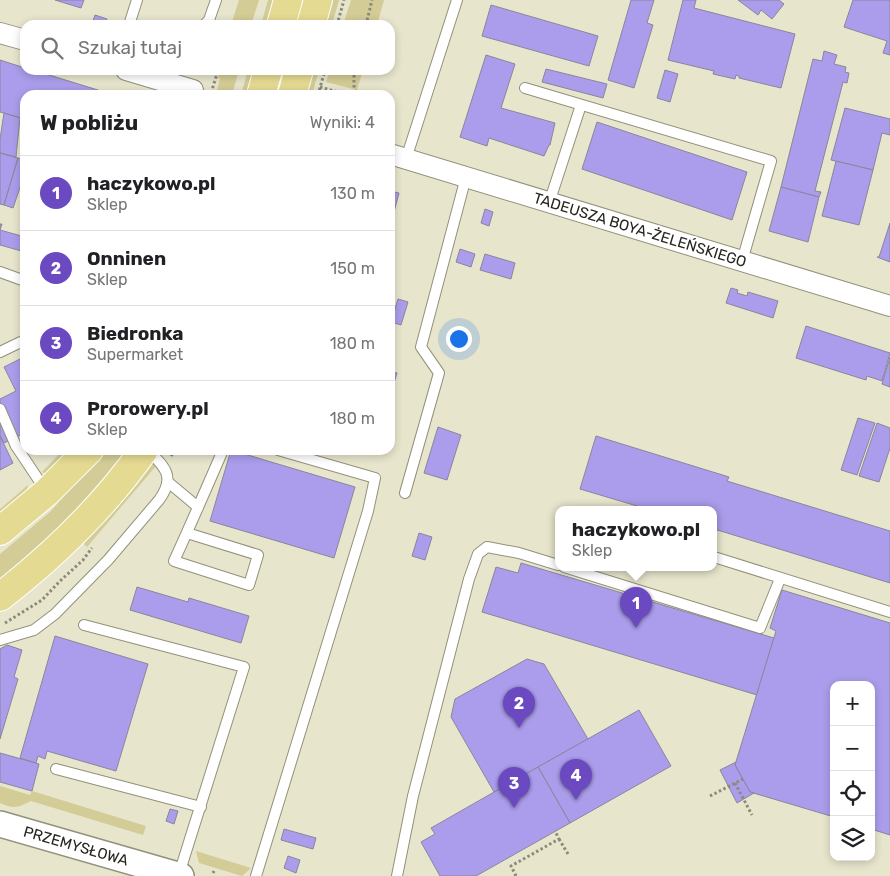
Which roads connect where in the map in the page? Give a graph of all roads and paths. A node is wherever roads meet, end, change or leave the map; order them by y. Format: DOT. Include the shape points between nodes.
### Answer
graph roads {
  1 [pos="137,0"];
  2 [pos="216,0"];
  3 [pos="288,0"];
  4 [pos="318,0"];
  5 [pos="344,0"];
  6 [pos="372,0"];
  7 [pos="458,0"];
  8 [pos="131,20"];
  9 [pos="209,20"];
  10 [pos="282,20"];
  11 [pos="312,20"];
  12 [pos="339,20"];
  13 [pos="367,20"];
  14 [pos="0,33"];
  15 [pos="20,39"];
  16 [pos="217,75"];
  17 [pos="266,75"];
  18 [pos="298,75"];
  19 [pos="324,75"];
  20 [pos="354,75"];
  21 [pos="168,76"];
  22 [pos="320,87"];
  23 [pos="524,88"];
  24 [pos="198,90"];
  25 [pos="204,90"];
  26 [pos="262,90"];
  27 [pos="293,90"];
  28 [pos="319,90"];
  29 [pos="331,90"];
  30 [pos="355,90"];
  31 [pos="581,105"];
  32 [pos="398,157"];
  33 [pos="466,177"];
  34 [pos="549,203"];
  35 [pos="742,262"];
  36 [pos="0,272"];
  37 [pos="20,279"];
  38 [pos="890,306"];
  39 [pos="20,342"];
  40 [pos="0,352"];
  41 [pos="0,409"];
  42 [pos="20,452"];
  43 [pos="22,455"];
  44 [pos="84,455"];
  45 [pos="142,455"];
  46 [pos="152,455"];
  47 [pos="221,455"];
  48 [pos="295,455"];
  49 [pos="168,482"];
  50 [pos="47,492"];
  51 [pos="405,492"];
  52 [pos="198,507"];
  53 [pos="0,531"];
  54 [pos="187,533"];
  55 [pos="717,558"];
  56 [pos="555,564"];
  57 [pos="577,571"];
  58 [pos="780,579"];
  59 [pos="0,597"];
  60 [pos="890,612"];
  61 [pos="84,625"];
  62 [pos="0,640"];
  63 [pos="56,769"];
  64 [pos="743,779"];
  65 [pos="735,783"];
  66 [pos="710,796"];
  67 [pos="201,807"];
  68 [pos="752,816"];
  69 [pos="0,824"];
  70 [pos="555,831"];
  71 [pos="559,839"];
  72 [pos="568,854"];
  73 [pos="180,876"];
  74 [pos="256,876"];
  75 [pos="397,876"];
  76 [pos="516,876"];
  1 -- 8 [label="lane"];
  2 -- 9 [label="lane"];
  3 -- 10 [label="main road"];
  4 -- 11 [label="main road"];
  5 -- 12 [label="path"];
  6 -- 13 [label="path"];
  7 -- 32 [label="lane"];
  14 -- 15 [label="street"];
  16 -- 25 [label="path"];
  17 -- 26 [label="main road"];
  18 -- 27 [label="main road"];
  19 -- 22 [label="path"];
  20 -- 30 [label="path"];
  21 -- 24 [label="street"];
  22 -- 28 [label="path"];
  22 -- 29 [label="path"];
  23 -- 31 [label="lane"];
  31 -- 34 [label="lane"];
  31 -- 35 [label="lane" via="771,161"];
  32 -- 33 [label="street, TADEUSZA BOYA-ŻELEŃSKIEGO"];
  33 -- 34 [label="street, TADEUSZA BOYA-ŻELEŃSKIEGO"];
  33 -- 51 [label="lane" via="421,347 439,374"];
  34 -- 35 [label="street, TADEUSZA BOYA-ŻELEŃSKIEGO"];
  35 -- 38 [label="street, TADEUSZA BOYA-ŻELEŃSKIEGO"];
  36 -- 37 [label="lane"];
  39 -- 40 [label="lane"];
  41 -- 42 [label="lane"];
  43 -- 50 [label="lane"];
  44 -- 50 [label="main road"];
  45 -- 59 [label="main road" via="86,520"];
  46 -- 49 [label="lane" via="164,466"];
  47 -- 52 [label="lane"];
  48 -- 74 [label="lane" via="375,478 368,511"];
  49 -- 52 [label="lane"];
  49 -- 62 [label="lane" via="159,500 108,560 55,614 34,630"];
  50 -- 53 [label="main road"];
  52 -- 54 [label="lane"];
  54 -- 54 [label="lane" via="174,561 249,585 258,555"];
  55 -- 58 [label="lane"];
  56 -- 75 [label="lane" via="487,547 478,554 413,796"];
  57 -- 58 [label="lane" via="760,628"];
  58 -- 60 [label="lane"];
  61 -- 67 [label="lane" via="244,667"];
  63 -- 67 [label="lane"];
  64 -- 65 [label="path"];
  65 -- 66 [label="path"];
  65 -- 68 [label="path"];
  67 -- 73 [label="lane"];
  69 -- 73 [label="street, PRZEMYSŁOWA"];
  70 -- 71 [label="path"];
  71 -- 72 [label="path"];
  71 -- 76 [label="path" via="511,866"];
}
